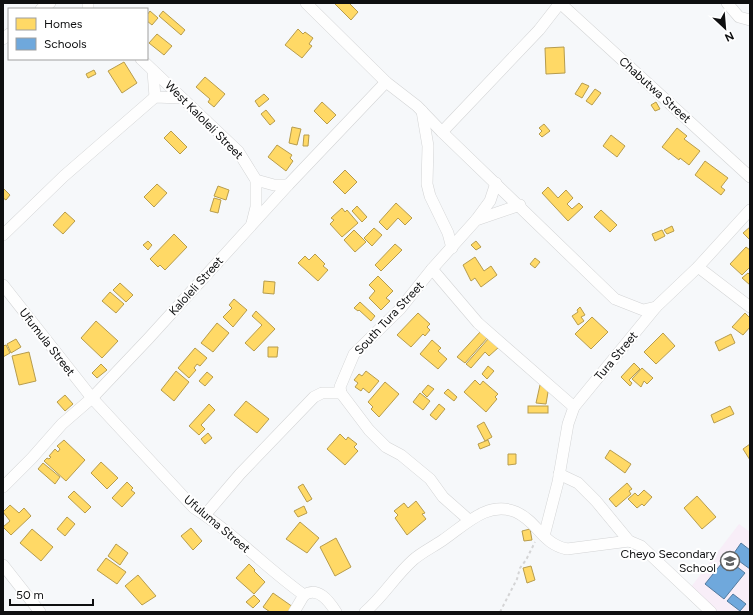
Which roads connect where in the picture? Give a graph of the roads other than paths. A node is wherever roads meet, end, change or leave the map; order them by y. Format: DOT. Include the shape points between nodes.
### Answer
graph roads {
  1 [pos="306,3"];
  2 [pos="560,3"];
  3 [pos="727,3"];
  4 [pos="750,20"];
  5 [pos="142,60"];
  6 [pos="153,71"];
  7 [pos="386,82"];
  8 [pos="154,98"];
  9 [pos="180,98"];
  10 [pos="422,111"];
  11 [pos="442,132"];
  12 [pos="750,177"];
  13 [pos="256,180"];
  14 [pos="496,183"];
  15 [pos="288,185"];
  16 [pos="520,206"];
  17 [pos="750,210"];
  18 [pos="476,220"];
  19 [pos="252,224"];
  20 [pos="3,235"];
  21 [pos="452,248"];
  22 [pos="698,267"];
  23 [pos="432,269"];
  24 [pos="3,285"];
  25 [pos="656,307"];
  26 [pos="750,307"];
  27 [pos="341,394"];
  28 [pos="92,398"];
  29 [pos="574,407"];
  30 [pos="559,474"];
  31 [pos="3,487"];
  32 [pos="205,515"];
  33 [pos="469,520"];
  34 [pos="542,534"];
  35 [pos="629,541"];
  36 [pos="3,565"];
  37 [pos="304,595"];
  38 [pos="40,612"];
  39 [pos="294,612"];
  40 [pos="336,612"];
  41 [pos="365,612"];
  42 [pos="711,612"];
  1 -- 7 [label="street"];
  2 -- 11 [label="street" via="539,30"];
  2 -- 12 [label="street, Chabutwa Street"];
  3 -- 4 [label="street" via="739,17"];
  5 -- 6 [label="street, West Kaloleli Street"];
  6 -- 8 [label="street"];
  6 -- 9 [label="street, West Kaloleli Street"];
  7 -- 10 [label="street"];
  7 -- 15 [label="street, Kaloleli Street"];
  8 -- 9 [label="street"];
  8 -- 20 [label="street" via="64,176"];
  9 -- 13 [label="street, West Kaloleli Street" via="238,151"];
  10 -- 11 [label="street"];
  10 -- 21 [label="street" via="428,146 427,184"];
  11 -- 14 [label="street"];
  13 -- 15 [label="street" via="274,185"];
  13 -- 19 [label="street" via="256,207"];
  14 -- 16 [label="street"];
  14 -- 18 [label="street, South Tura Street" via="490,200"];
  15 -- 19 [label="street, Kaloleli Street"];
  16 -- 18 [label="street"];
  16 -- 25 [label="street" via="615,299 643,310"];
  17 -- 22 [label="street, Tura Street"];
  18 -- 21 [label="street, South Tura Street"];
  19 -- 28 [label="street, Kaloleli Street"];
  21 -- 23 [label="street, South Tura Street"];
  22 -- 25 [label="street, Tura Street"];
  22 -- 26 [label="street"];
  23 -- 27 [label="street, South Tura Street" via="400,309 354,354 340,387"];
  23 -- 29 [label="street" via="478,323"];
  24 -- 28 [label="street, Ufumula Street"];
  25 -- 29 [label="street, Tura Street"];
  27 -- 32 [label="street" via="322,393 314,396"];
  27 -- 33 [label="street" via="386,447 401,455 426,475 443,497"];
  28 -- 31 [label="street, Kaloleli Street" via="62,424"];
  28 -- 32 [label="street, Ufuluma Street" via="194,508"];
  29 -- 30 [label="street, Tura Street" via="568,424"];
  30 -- 34 [label="street, Tura Street" via="554,500"];
  30 -- 35 [label="street" via="578,483"];
  32 -- 37 [label="street, Ufuluma Street"];
  33 -- 34 [label="street" via="502,508 517,513"];
  33 -- 41 [label="street" via="413,560"];
  34 -- 35 [label="street" via="550,544 567,549"];
  35 -- 42 [label="street" via="641,546"];
  36 -- 38 [label="street"];
  37 -- 39 [label="street"];
  37 -- 40 [label="street" via="313,592 323,595"];
}
